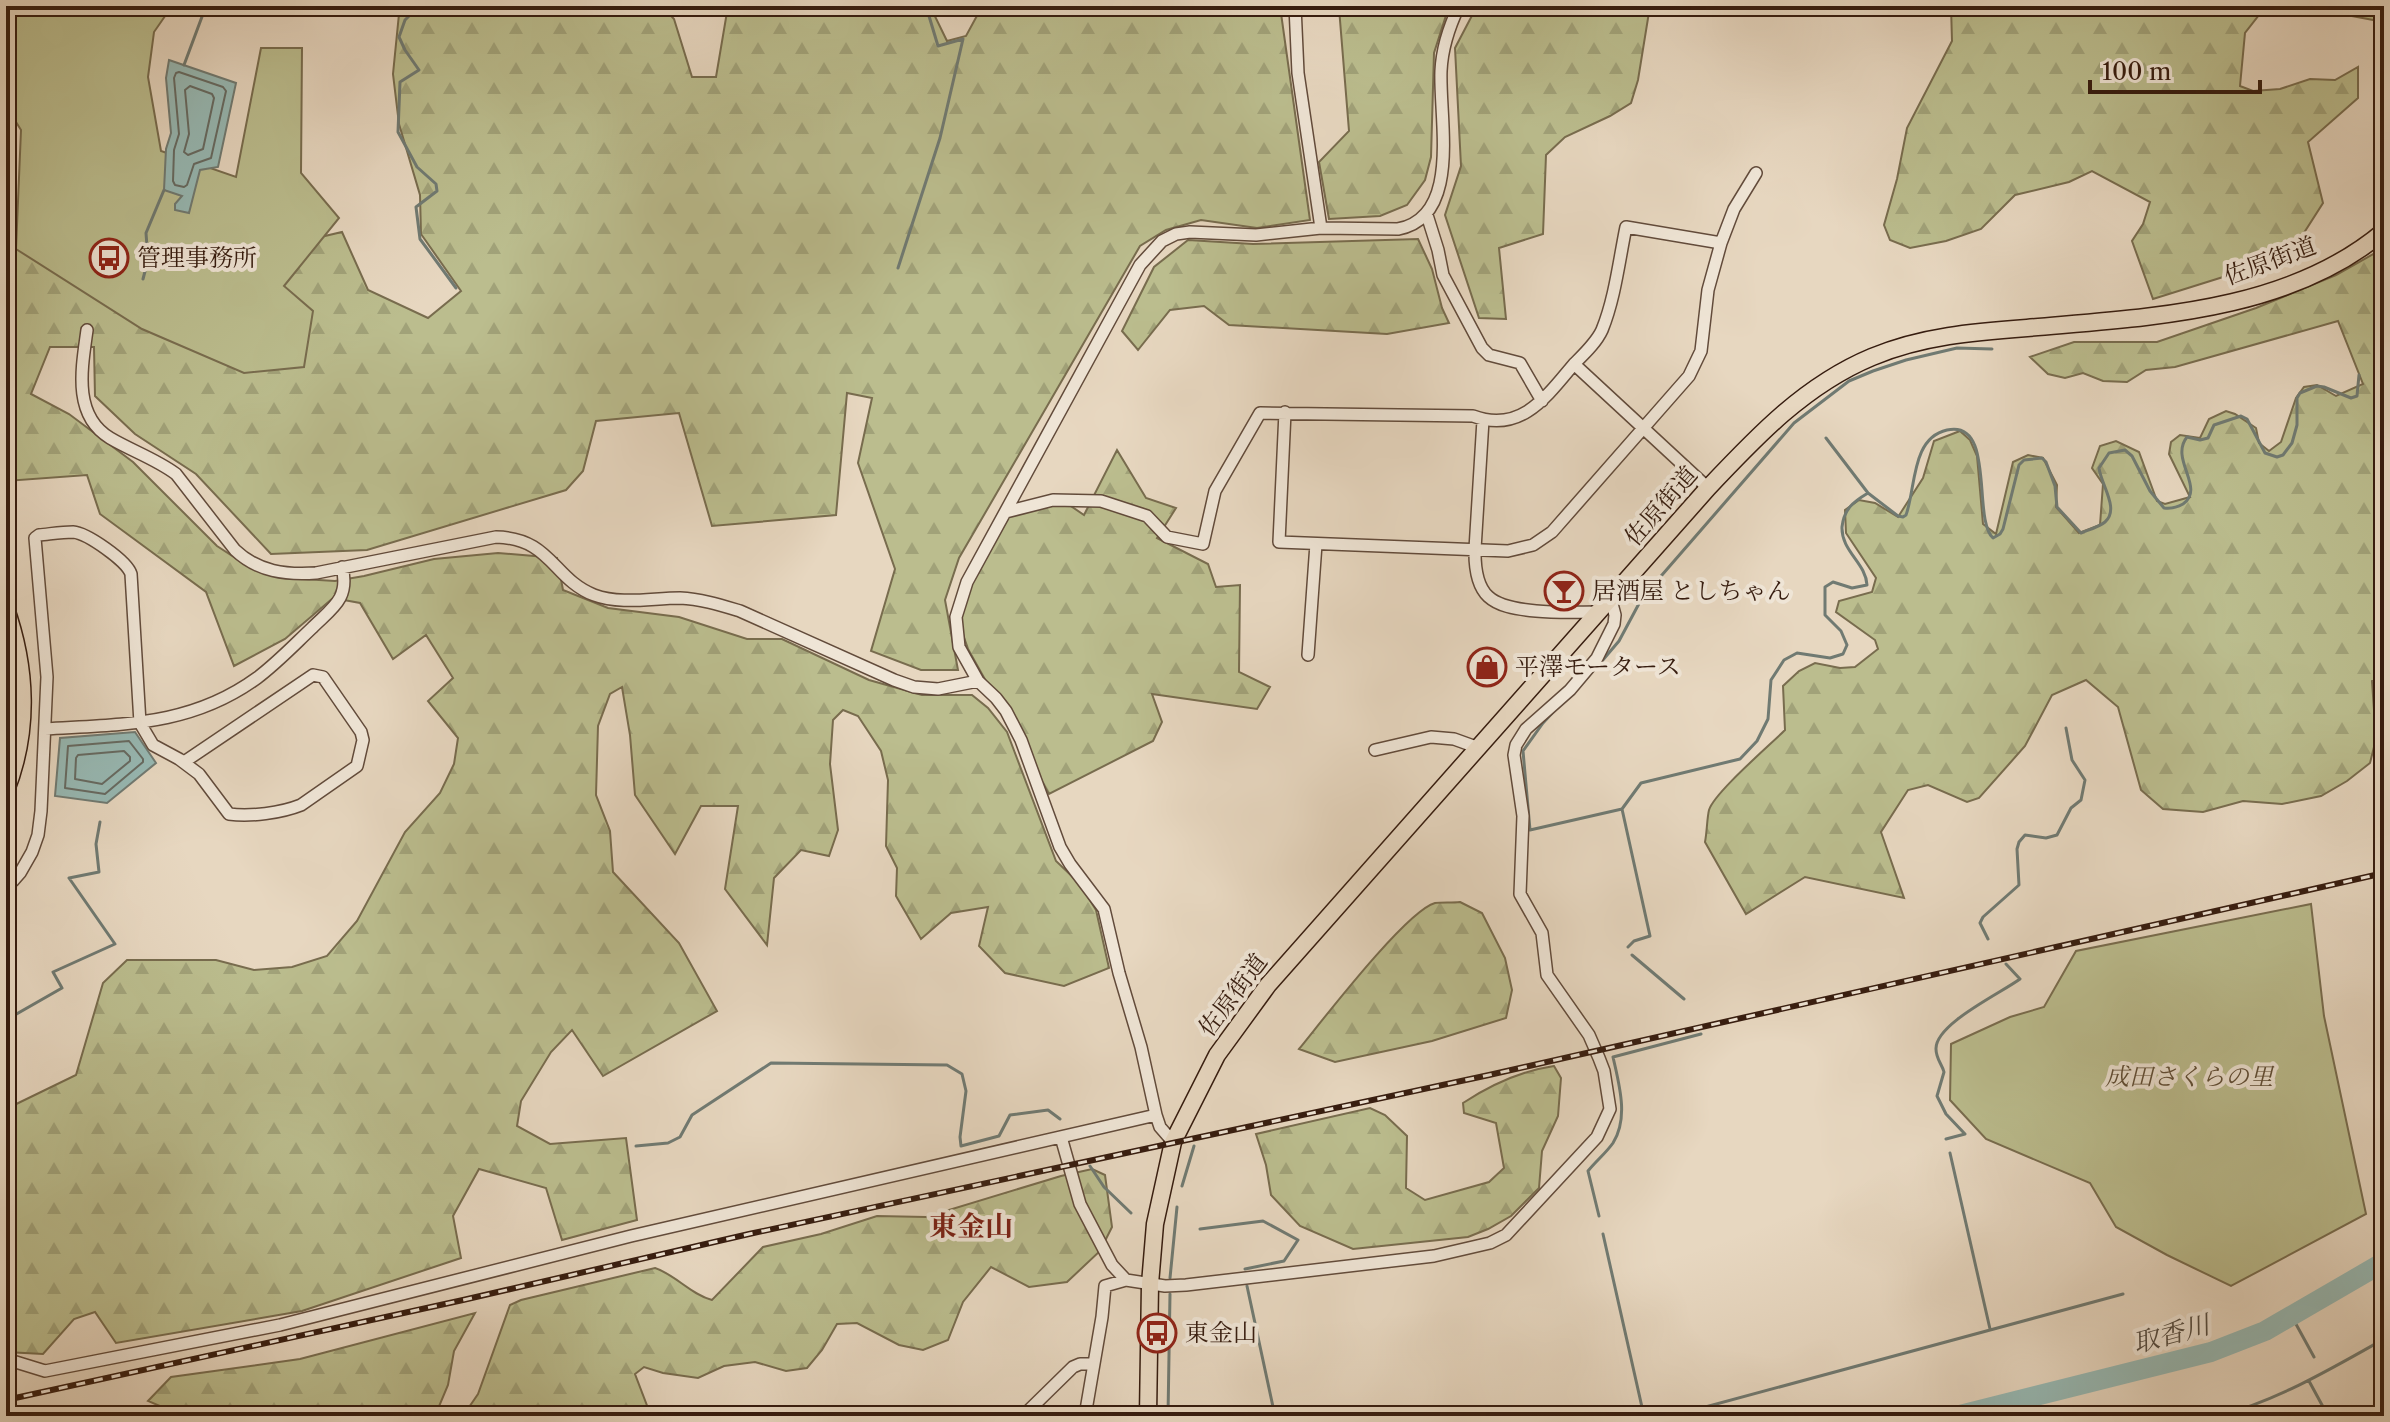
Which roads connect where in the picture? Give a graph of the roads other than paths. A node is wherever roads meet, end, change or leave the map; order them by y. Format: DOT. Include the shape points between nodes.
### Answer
graph roads {
  1 [pos="1295,6"];
  2 [pos="1459,6"];
  3 [pos="1756,173"];
  4 [pos="1427,215"];
  5 [pos="1321,228"];
  6 [pos="2384,231"];
  7 [pos="1721,243"];
  8 [pos="87,330"];
  9 [pos="1574,364"];
  10 [pos="1542,401"];
  11 [pos="1285,412"];
  12 [pos="1483,420"];
  13 [pos="1645,428"];
  14 [pos="1708,488"];
  15 [pos="1006,512"];
  16 [pos="1316,544"];
  17 [pos="1475,549"];
  18 [pos="342,567"];
  19 [pos="6,606"];
  20 [pos="1606,606"];
  21 [pos="1308,655"];
  22 [pos="978,681"];
  23 [pos="140,723"];
  24 [pos="45,729"];
  25 [pos="1479,748"];
  26 [pos="1375,750"];
  27 [pos="184,762"];
  28 [pos="6,793"];
  29 [pos="6,885"];
  30 [pos="1156,1115"];
  31 [pos="1061,1137"];
  32 [pos="1173,1142"];
  33 [pos="1126,1280"];
  34 [pos="1150,1284"];
  35 [pos="6,1359"];
  36 [pos="1093,1364"];
  37 [pos="1023,1416"];
  38 [pos="1085,1416"];
  39 [pos="1148,1416"];
  1 -- 5 [label="street" via="1298,73"];
  2 -- 4 [label="street" via="1449,27 1441,71 1441,184"];
  3 -- 7 [label="street"];
  4 -- 5 [label="street" via="1398,229"];
  4 -- 10 [label="street" via="1443,275 1482,348 1520,363"];
  5 -- 15 [label="street" via="1256,235 1190,232 1162,241 1140,265"];
  6 -- 14 [label="highway, 佐原街道" via="2305,278 2262,294 2153,316 1954,335 1873,356 1796,401"];
  7 -- 9 [label="street" via="1626,227 1600,335"];
  7 -- 13 [label="street" via="1696,364"];
  8 -- 18 [label="street" via="82,397 99,430 176,474 246,560 296,574"];
  9 -- 10 [label="street"];
  9 -- 13 [label="street"];
  10 -- 12 [label="street" via="1512,419"];
  11 -- 12 [label="street"];
  11 -- 15 [label="street" via="1260,413 1215,491 1203,544 1167,537 1147,516 1101,501 1053,500"];
  11 -- 16 [label="street" via="1279,542"];
  12 -- 17 [label="street"];
  13 -- 14 [label="street"];
  13 -- 17 [label="street" via="1546,538 1519,549"];
  14 -- 20 [label="highway, 佐原街道"];
  15 -- 22 [label="street" via="967,582 956,617 959,647"];
  16 -- 17 [label="street"];
  16 -- 21 [label="street"];
  17 -- 20 [label="street" via="1479,583 1498,604 1555,613"];
  18 -- 22 [label="street" via="514,537 593,594 613,600 682,598 721,605 914,687 938,689"];
  18 -- 23 [label="street" via="346,584 341,600 270,668 213,704"];
  19 -- 28 [label="main road" via="21,655 25,700 18,756"];
  20 -- 25 [label="highway, 佐原街道"];
  20 -- 34 [label="street" via="1615,615 1614,624 1597,658 1526,729 1514,755 1523,816 1520,894 1542,933 1547,975 1589,1035 1604,1071 1610,1109 1597,1137 1506,1235 1490,1243 1434,1256 1186,1285"];
  22 -- 30 [label="street" via="1006,711 1060,847 1104,909"];
  23 -- 24 [label="street"];
  23 -- 24 [label="street" via="129,569 75,532 39,535 34,543 47,677"];
  23 -- 27 [label="street" via="153,745"];
  24 -- 29 [label="street" via="38,835 20,873"];
  25 -- 26 [label="street" via="1431,737"];
  25 -- 32 [label="highway, 佐原街道" via="1268,985 1217,1055"];
  27 -- 27 [label="street" via="229,814 267,812 301,805 352,769 363,740 323,677 313,675"];
  30 -- 31 [label="street"];
  30 -- 32 [label="street"];
  31 -- 33 [label="street" via="1080,1204 1112,1265"];
  31 -- 35 [label="street" via="616,1239 280,1325 45,1371"];
  32 -- 34 [label="highway, 佐原街道" via="1155,1224"];
  33 -- 34 [label="street"];
  33 -- 36 [label="street" via="1105,1286"];
  34 -- 39 [label="highway, 佐原街道"];
  36 -- 37 [label="street" via="1073,1367"];
  36 -- 38 [label="street"];
}
